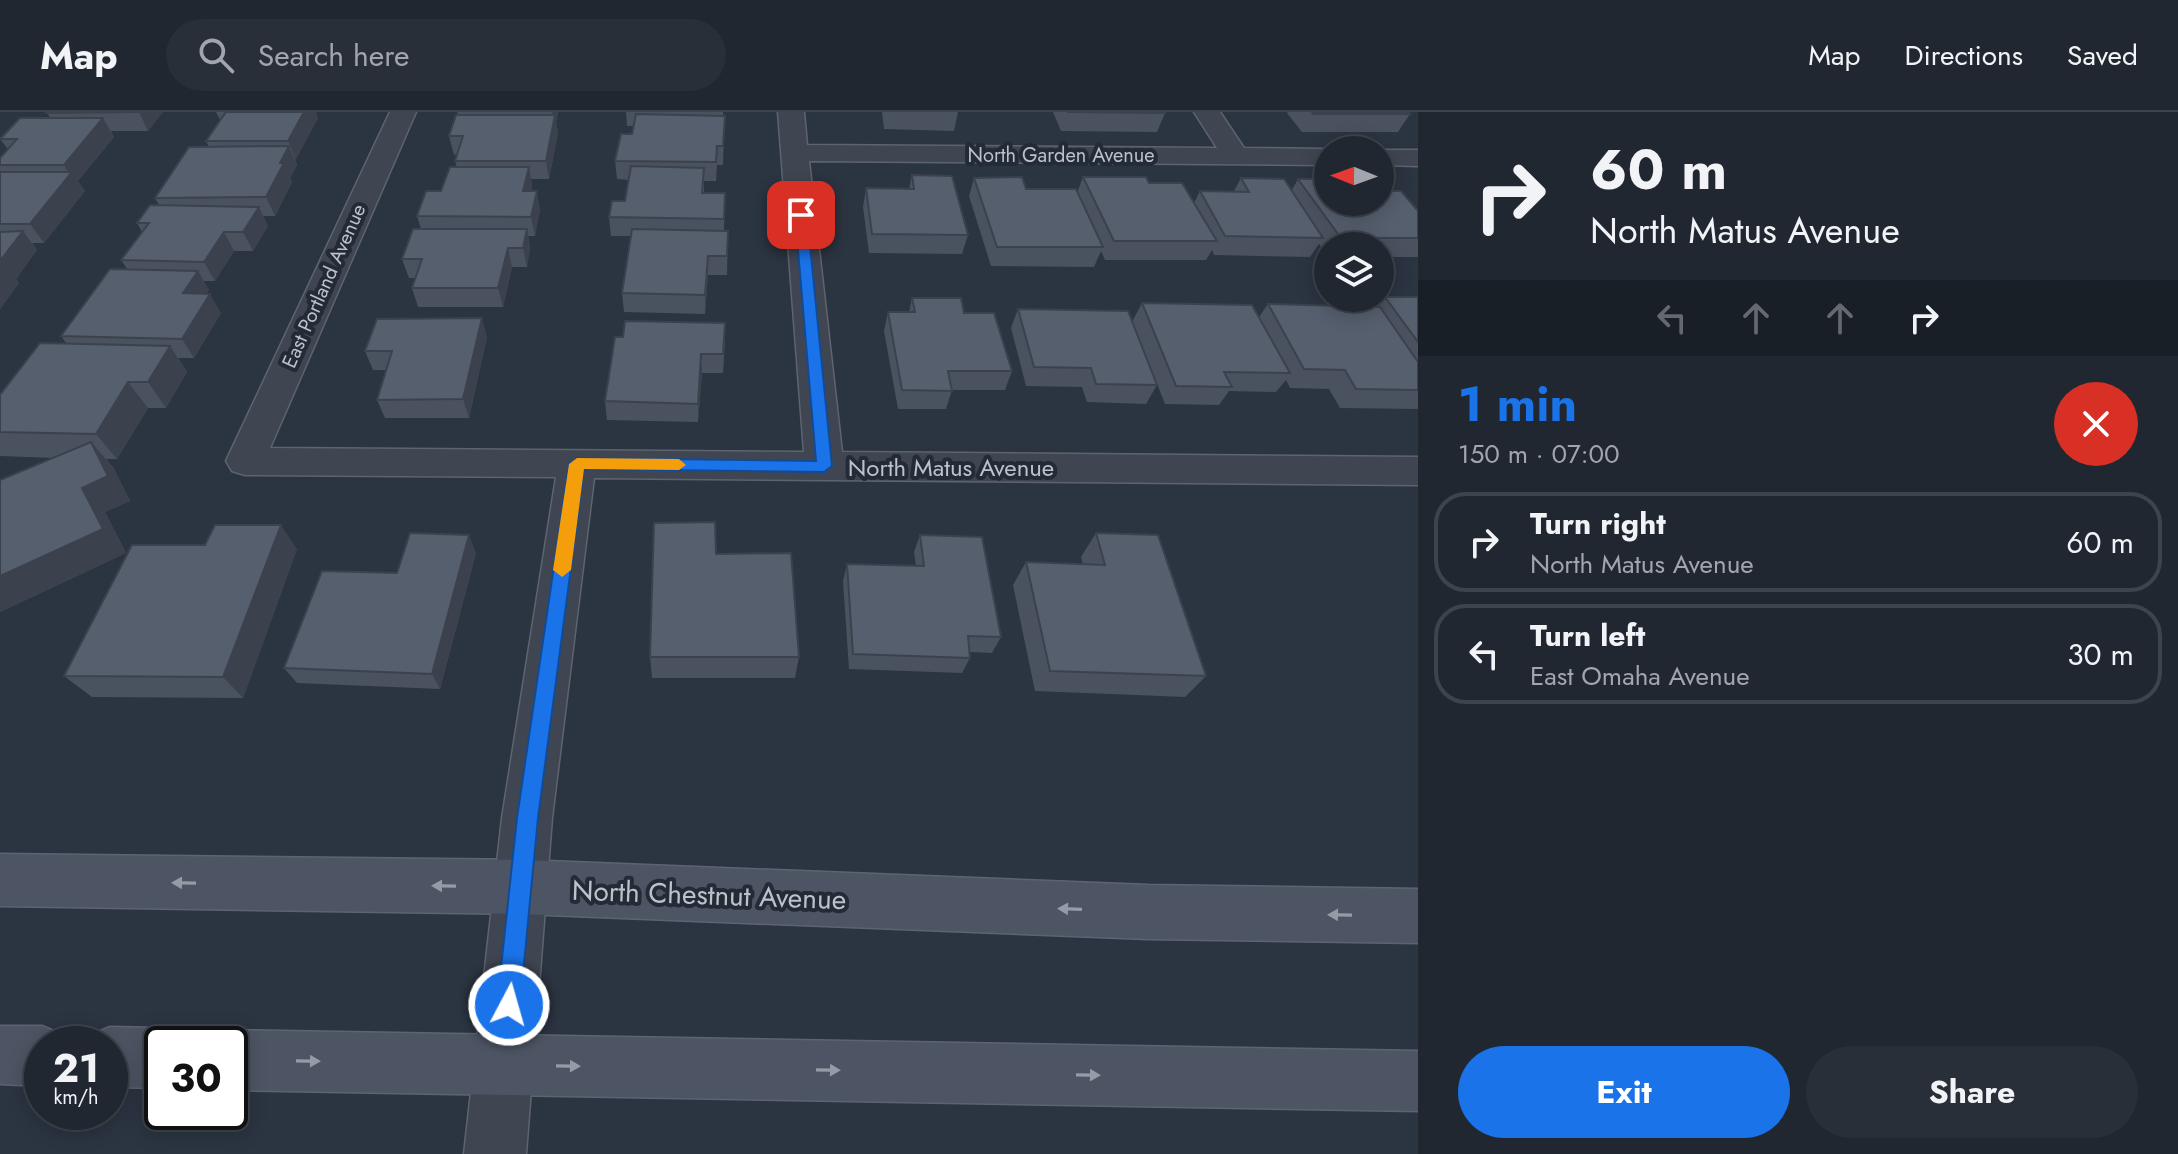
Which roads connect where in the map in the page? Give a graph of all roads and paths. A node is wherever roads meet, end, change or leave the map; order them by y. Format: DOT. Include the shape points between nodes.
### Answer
graph roads {
  1 [pos="403,112"];
  2 [pos="791,112"];
  3 [pos="1207,112"];
  4 [pos="795,153"];
  5 [pos="1236,156"];
  6 [pos="1314,157"];
  7 [pos="1394,157"];
  8 [pos="1418,158"];
  9 [pos="245,461"];
  10 [pos="577,464"];
  11 [pos="824,466"];
  12 [pos="1418,471"];
  13 [pos="0,880"];
  14 [pos="522,887"];
  15 [pos="1418,916"];
  16 [pos="0,1055"];
  17 [pos="24,1056"];
  18 [pos="248,1060"];
  19 [pos="502,1064"];
  20 [pos="1418,1081"];
  21 [pos="495,1154"];
  1 -- 9 [label="street, East Portland Avenue"];
  2 -- 4 [label="street"];
  3 -- 5 [label="street"];
  4 -- 5 [label="street, North Garden Avenue"];
  4 -- 11 [label="street"];
  5 -- 6 [label="street, North Garden Avenue"];
  7 -- 8 [label="street"];
  9 -- 10 [label="street, North Matus Avenue"];
  10 -- 11 [label="street, North Matus Avenue"];
  10 -- 14 [label="street"];
  11 -- 12 [label="street, North Matus Avenue"];
  14 -- 13 [label="main road, North Chestnut Avenue, one-way"];
  15 -- 14 [label="main road, North Chestnut Avenue, one-way" via="1148,912"];
  14 -- 19 [label="street"];
  16 -- 17 [label="main road"];
  18 -- 19 [label="main road, one-way"];
  19 -- 20 [label="main road, one-way"];
  19 -- 21 [label="street"];
}
